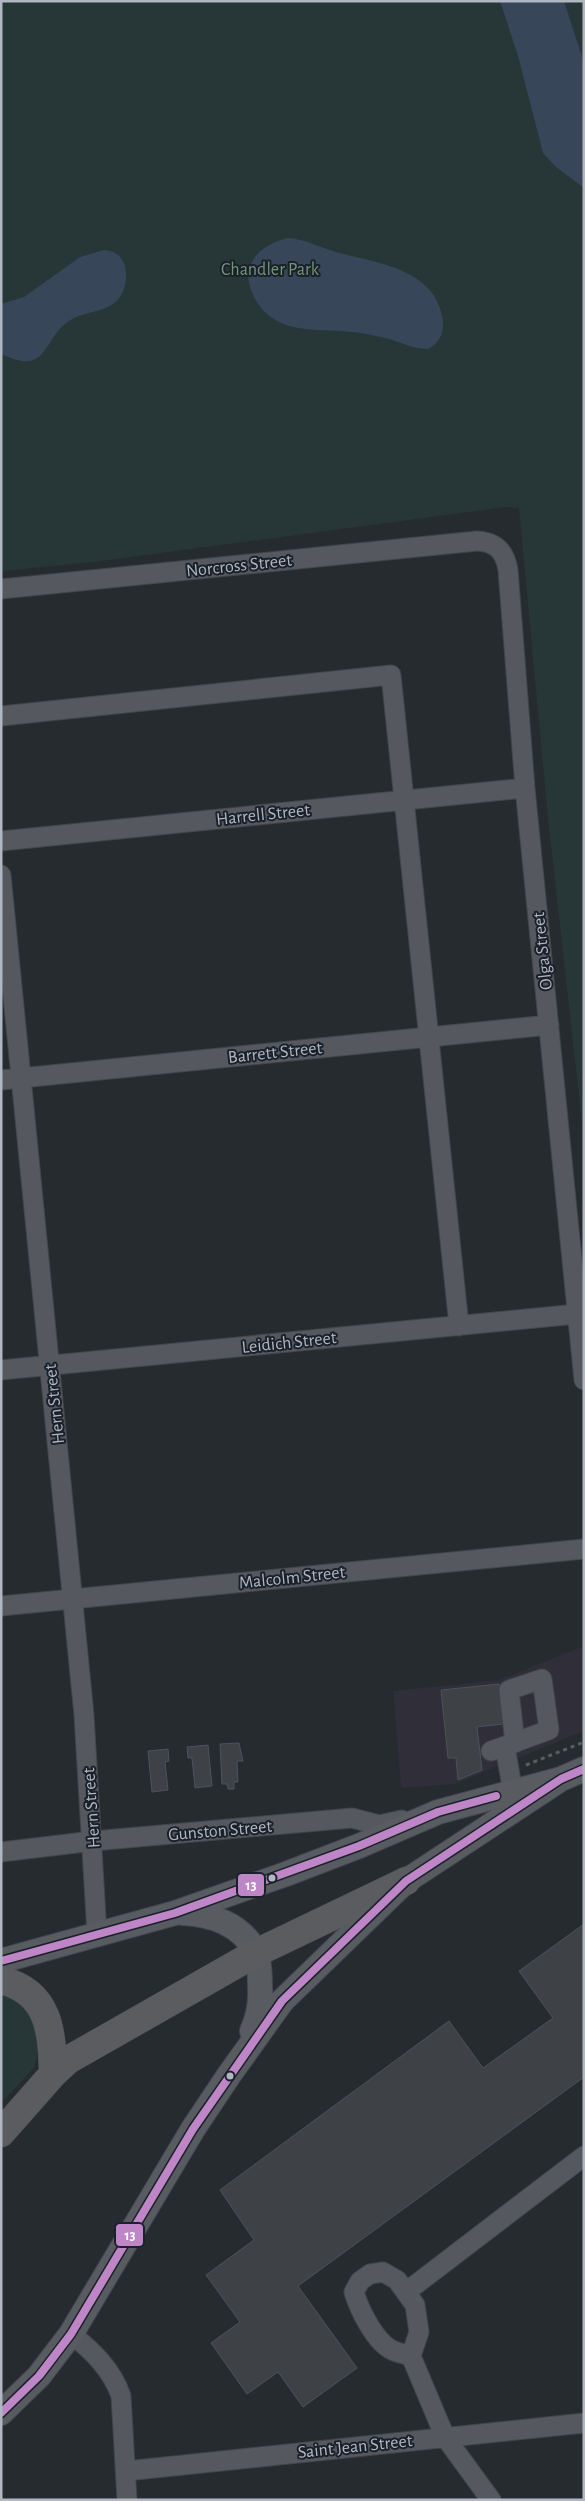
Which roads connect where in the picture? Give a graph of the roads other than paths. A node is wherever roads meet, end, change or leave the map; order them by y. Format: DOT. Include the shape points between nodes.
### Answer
graph roads {
  1 [pos="477,542"];
  2 [pos="1,589"];
  3 [pos="1,716"];
  4 [pos="525,788"];
  5 [pos="405,800"];
  6 [pos="1,841"];
  7 [pos="1,875"];
  8 [pos="549,1025"];
  9 [pos="427,1037"];
  10 [pos="22,1078"];
  11 [pos="1,1080"];
  12 [pos="577,1314"];
  13 [pos="459,1326"];
  14 [pos="50,1366"];
  15 [pos="1,1370"];
  16 [pos="584,1380"];
  17 [pos="584,1549"];
  18 [pos="73,1599"];
  19 [pos="1,1606"];
  20 [pos="504,1747"];
  21 [pos="584,1769"];
  22 [pos="561,1779"];
  23 [pos="513,1792"];
  24 [pos="438,1812"];
  25 [pos="93,1841"];
  26 [pos="1,1852"];
  27 [pos="406,1881"];
  28 [pos="175,1912"];
  29 [pos="98,1934"];
  30 [pos="256,1953"];
  31 [pos="1,1960"];
  32 [pos="1,1980"];
  33 [pos="53,2074"];
  34 [pos="229,2075"];
  35 [pos="1,2133"];
  36 [pos="584,2156"];
  37 [pos="406,2292"];
  38 [pos="71,2334"];
  39 [pos="411,2356"];
  40 [pos="1,2412"];
  41 [pos="584,2422"];
  42 [pos="445,2437"];
  43 [pos="126,2471"];
  44 [pos="127,2500"];
  45 [pos="491,2500"];
  1 -- 2 [label="street, Norcross Street"];
  1 -- 4 [label="street, Olga Street" via="491,544 506,557"];
  3 -- 5 [label="street" via="391,675"];
  4 -- 5 [label="street, Harrell Street"];
  4 -- 8 [label="street, Olga Street"];
  5 -- 6 [label="street, Harrell Street"];
  5 -- 9 [label="street"];
  7 -- 10 [label="street, Hern Street"];
  8 -- 9 [label="street, Barrett Street"];
  8 -- 12 [label="street, Olga Street"];
  9 -- 10 [label="street, Barrett Street"];
  9 -- 13 [label="street"];
  10 -- 11 [label="street, Barrett Street"];
  10 -- 14 [label="street, Hern Street"];
  12 -- 13 [label="street, Leidich Street"];
  12 -- 16 [label="street, Olga Street"];
  13 -- 14 [label="street, Leidich Street"];
  14 -- 15 [label="street, Leidich Street"];
  14 -- 18 [label="street, Hern Street"];
  17 -- 18 [label="street, Malcolm Street"];
  18 -- 19 [label="street, Malcolm Street"];
  18 -- 25 [label="street, Hern Street"];
  20 -- 23 [label="street"];
  21 -- 22 [label="main road"];
  22 -- 23 [label="main road"];
  22 -- 27 [label="main road"];
  23 -- 24 [label="main road"];
  24 -- 25 [label="street, Gunston Street" via="379,1825 352,1818"];
  24 -- 28 [label="main road" via="313,1864"];
  25 -- 26 [label="street, Gunston Street"];
  25 -- 29 [label="street, Hern Street"];
  27 -- 30 [label="highway"];
  27 -- 34 [label="main road" via="282,2001"];
  28 -- 29 [label="main road"];
  28 -- 30 [label="main road" via="214,1917 240,1933"];
  29 -- 31 [label="main road"];
  30 -- 33 [label="highway" via="68,2060"];
  30 -- 34 [label="main road" via="261,2007"];
  32 -- 33 [label="highway" via="23,1989 44,2011 52,2040"];
  33 -- 35 [label="highway"];
  34 -- 38 [label="main road"];
  36 -- 37 [label="street"];
  37 -- 39 [label="street" via="416,2305 419,2332"];
  37 -- 39 [label="street" via="397,2280 383,2272 370,2274 360,2281 354,2292 359,2308 375,2333 390,2349"];
  38 -- 40 [label="main road" via="39,2376"];
  38 -- 43 [label="street" via="93,2351 116,2382 121,2396"];
  39 -- 42 [label="street"];
  41 -- 42 [label="street, Saint Jean Street"];
  42 -- 43 [label="street, Saint Jean Street"];
  42 -- 45 [label="street"];
  43 -- 44 [label="street"];
}
